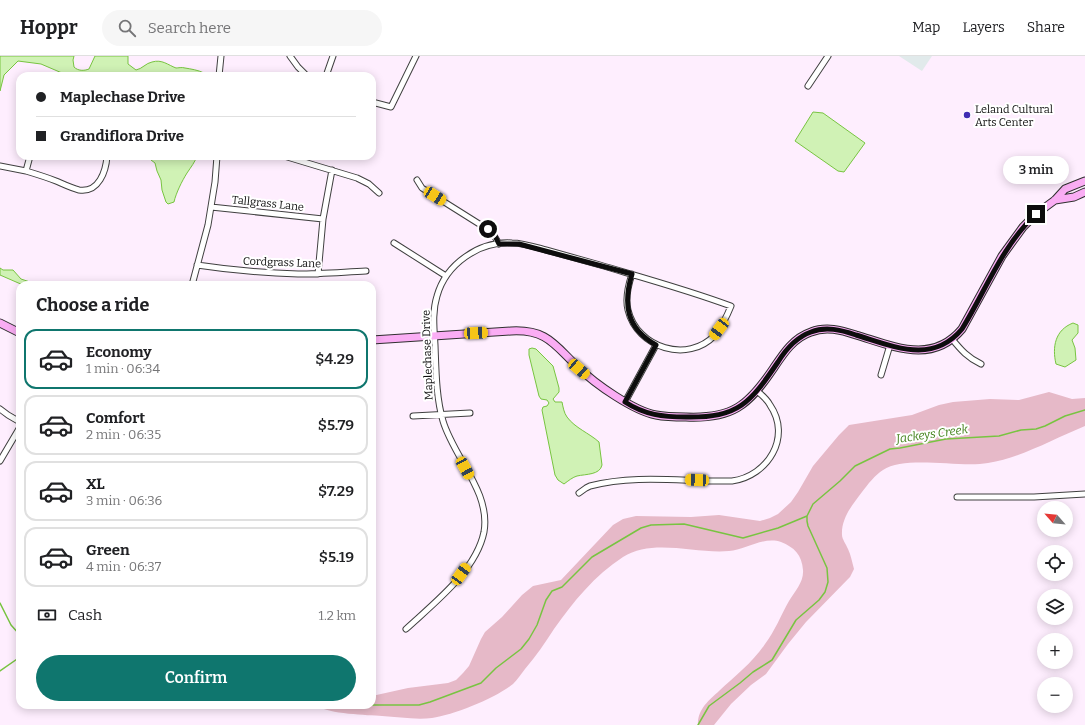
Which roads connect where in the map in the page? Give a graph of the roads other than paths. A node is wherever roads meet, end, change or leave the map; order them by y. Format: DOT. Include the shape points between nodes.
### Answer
graph roads {
  1 [pos="221,56"];
  2 [pos="290,56"];
  3 [pos="333,56"];
  4 [pos="416,56"];
  5 [pos="828,56"];
  6 [pos="219,72"];
  7 [pos="303,72"];
  8 [pos="327,72"];
  9 [pos="808,86"];
  10 [pos="376,103"];
  11 [pos="29,160"];
  12 [pos="106,160"];
  13 [pos="217,160"];
  14 [pos="298,160"];
  15 [pos="0,166"];
  16 [pos="332,170"];
  17 [pos="26,171"];
  18 [pos="417,180"];
  19 [pos="1085,181"];
  20 [pos="1085,192"];
  21 [pos="379,193"];
  22 [pos="1055,200"];
  23 [pos="211,207"];
  24 [pos="323,219"];
  25 [pos="394,243"];
  26 [pos="499,244"];
  27 [pos="196,264"];
  28 [pos="366,271"];
  29 [pos="318,274"];
  30 [pos="632,274"];
  31 [pos="446,276"];
  32 [pos="193,281"];
  33 [pos="0,323"];
  34 [pos="16,331"];
  35 [pos="434,336"];
  36 [pos="952,339"];
  37 [pos="376,340"];
  38 [pos="656,345"];
  39 [pos="890,345"];
  40 [pos="981,364"];
  41 [pos="881,375"];
  42 [pos="757,391"];
  43 [pos="625,402"];
  44 [pos="0,409"];
  45 [pos="470,413"];
  46 [pos="441,414"];
  47 [pos="413,416"];
  48 [pos="16,420"];
  49 [pos="16,434"];
  50 [pos="0,462"];
  51 [pos="579,493"];
  52 [pos="1085,494"];
  53 [pos="957,497"];
  54 [pos="406,629"];
  1 -- 6 [label="street"];
  2 -- 7 [label="street"];
  3 -- 8 [label="street"];
  4 -- 10 [label="street" via="391,107"];
  5 -- 9 [label="street"];
  11 -- 17 [label="street"];
  12 -- 17 [label="street" via="100,182 84,190"];
  13 -- 23 [label="street"];
  14 -- 16 [label="street"];
  15 -- 17 [label="street"];
  16 -- 21 [label="street" via="363,180"];
  16 -- 24 [label="street"];
  18 -- 26 [label="street" via="422,188 492,232"];
  19 -- 22 [label="street" via="1069,186"];
  20 -- 22 [label="street"];
  22 -- 36 [label="street" via="1036,214 1014,238 962,329"];
  23 -- 24 [label="street, Tallgrass Lane"];
  23 -- 27 [label="street"];
  24 -- 29 [label="street"];
  25 -- 31 [label="street"];
  26 -- 30 [label="street, Maplechase Drive" via="519,244"];
  26 -- 31 [label="street, Maplechase Drive" via="468,255"];
  27 -- 29 [label="street, Cordgrass Lane" via="249,271"];
  27 -- 32 [label="street"];
  28 -- 29 [label="street, Cordgrass Lane"];
  30 -- 38 [label="street" via="627,294 630,316 640,333"];
  30 -- 38 [label="street, Maplechase Drive" via="731,306 719,329 703,344 678,350"];
  31 -- 35 [label="street, Maplechase Drive" via="435,304"];
  33 -- 34 [label="street"];
  35 -- 37 [label="street"];
  35 -- 43 [label="street" via="518,331 542,336 559,347 586,375"];
  35 -- 46 [label="street, Maplechase Drive"];
  36 -- 39 [label="street" via="924,351"];
  36 -- 40 [label="street" via="964,354"];
  38 -- 43 [label="street"];
  39 -- 41 [label="street"];
  39 -- 42 [label="street" via="838,330 824,329 812,332 800,337 788,348"];
  42 -- 43 [label="street" via="743,405 731,411 703,418 658,416 638,410"];
  42 -- 51 [label="street" via="773,409 778,435 771,457 754,474 732,481 624,480 590,486"];
  44 -- 48 [label="street"];
  45 -- 46 [label="street"];
  46 -- 47 [label="street"];
  46 -- 54 [label="street, Maplechase Drive" via="452,444 482,502 484,532 475,554 454,583"];
  49 -- 50 [label="street"];
  52 -- 53 [label="street"];
}
